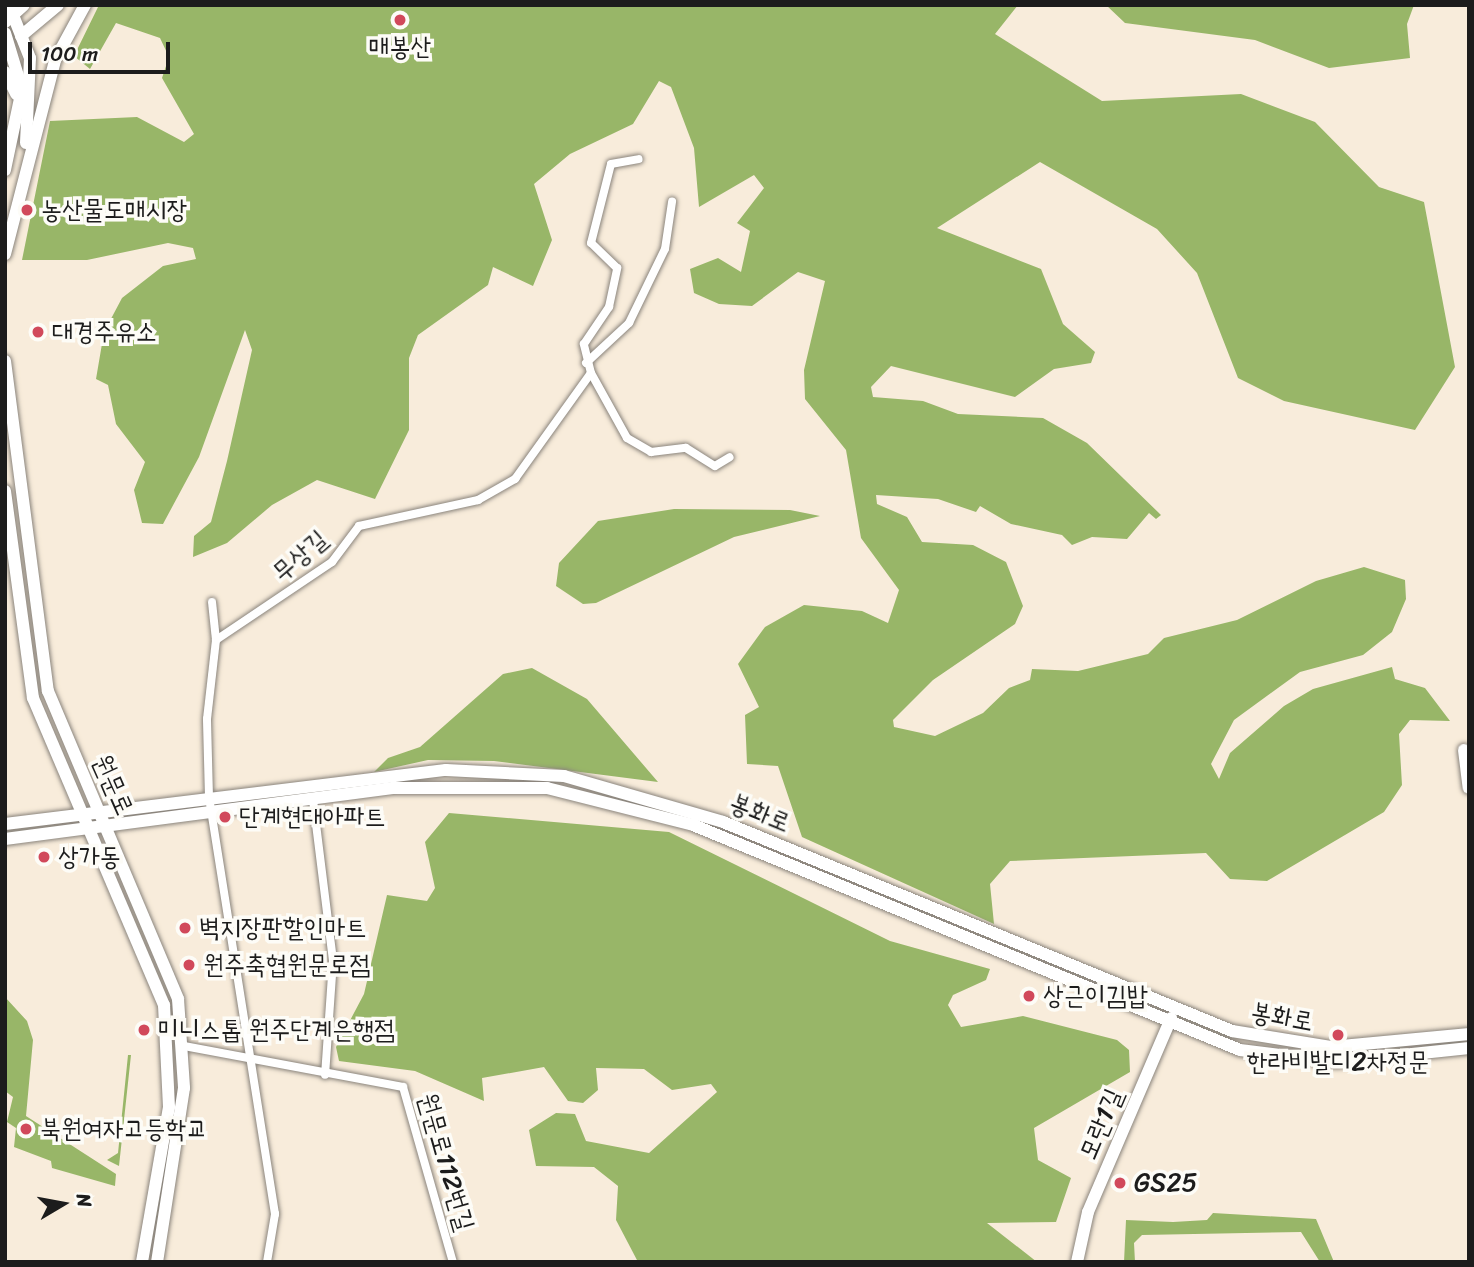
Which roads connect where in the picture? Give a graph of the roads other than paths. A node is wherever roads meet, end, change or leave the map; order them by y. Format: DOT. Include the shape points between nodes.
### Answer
graph roads {
  1 [pos="24,5"];
  2 [pos="58,5"];
  3 [pos="85,5"];
  4 [pos="9,14"];
  5 [pos="25,33"];
  6 [pos="7,41"];
  7 [pos="5,72"];
  8 [pos="16,115"];
  9 [pos="639,159"];
  10 [pos="5,170"];
  11 [pos="672,202"];
  12 [pos="5,252"];
  13 [pos="5,361"];
  14 [pos="586,363"];
  15 [pos="591,373"];
  16 [pos="6,383"];
  17 [pos="730,457"];
  18 [pos="5,491"];
  19 [pos="212,602"];
  20 [pos="216,640"];
  21 [pos="1464,750"];
  22 [pos="1469,788"];
  23 [pos="209,797"];
  24 [pos="313,800"];
  25 [pos="100,811"];
  26 [pos="84,813"];
  27 [pos="212,814"];
  28 [pos="5,824"];
  29 [pos="106,826"];
  30 [pos="90,829"];
  31 [pos="5,839"];
  32 [pos="1174,1007"];
  33 [pos="1170,1024"];
  34 [pos="1469,1034"];
  35 [pos="170,1045"];
  36 [pos="184,1046"];
  37 [pos="1469,1048"];
  38 [pos="250,1059"];
  39 [pos="325,1075"];
  40 [pos="142,1262"];
  41 [pos="157,1262"];
  42 [pos="267,1262"];
  43 [pos="453,1262"];
  44 [pos="1077,1262"];
  1 -- 4 [label="street"];
  2 -- 5 [label="street"];
  3 -- 12 [label="street" via="55,60"];
  4 -- 5 [label="street"];
  5 -- 6 [label="street"];
  5 -- 12 [label="street" via="33,95"];
  6 -- 8 [label="street" via="22,89"];
  7 -- 8 [label="street" via="15,86"];
  8 -- 10 [label="street"];
  9 -- 14 [label="street" via="611,164 591,243 617,268 609,307 584,344"];
  11 -- 14 [label="street" via="665,249 629,323"];
  13 -- 16 [label="street, 원문로"];
  14 -- 15 [label="street"];
  15 -- 17 [label="street" via="627,438 651,452 686,448 715,466"];
  15 -- 20 [label="street, 무상길" via="515,479 499,491 359,526 332,562"];
  16 -- 25 [label="street, 원문로" via="46,682"];
  18 -- 26 [label="street, 원문로" via="28,677"];
  19 -- 20 [label="street"];
  20 -- 23 [label="street" via="207,707"];
  21 -- 22 [label="street"];
  23 -- 25 [label="street, 봉화로"];
  23 -- 27 [label="street"];
  23 -- 32 [label="street, 봉화로" via="446,770 503,770 605,783 723,822"];
  24 -- 27 [label="street, 봉화로"];
  24 -- 33 [label="street, 봉화로" via="493,783 650,809"];
  24 -- 39 [label="street" via="332,961"];
  25 -- 26 [label="street, 봉화로"];
  25 -- 29 [label="street, 원문로"];
  26 -- 28 [label="street, 봉화로"];
  26 -- 30 [label="street, 원문로"];
  27 -- 29 [label="street, 봉화로"];
  27 -- 38 [label="street" via="238,952"];
  29 -- 30 [label="street, 봉화로"];
  29 -- 36 [label="street, 원문로" via="178,999"];
  30 -- 31 [label="street"];
  30 -- 35 [label="street, 원문로" via="164,1005"];
  32 -- 33 [label="street, 모란1길"];
  32 -- 34 [label="street, 봉화로" via="1280,1044 1331,1047"];
  33 -- 37 [label="street, 봉화로" via="1286,1060 1336,1062"];
  33 -- 44 [label="street, 모란1길" via="1088,1212"];
  35 -- 36 [label="street"];
  35 -- 40 [label="street, 원문로" via="169,1107"];
  36 -- 38 [label="street, 원문로112번길"];
  36 -- 41 [label="street, 원문로" via="184,1088"];
  38 -- 39 [label="street, 원문로112번길"];
  38 -- 42 [label="street" via="275,1214"];
  39 -- 43 [label="street, 원문로112번길" via="403,1087"];
}
